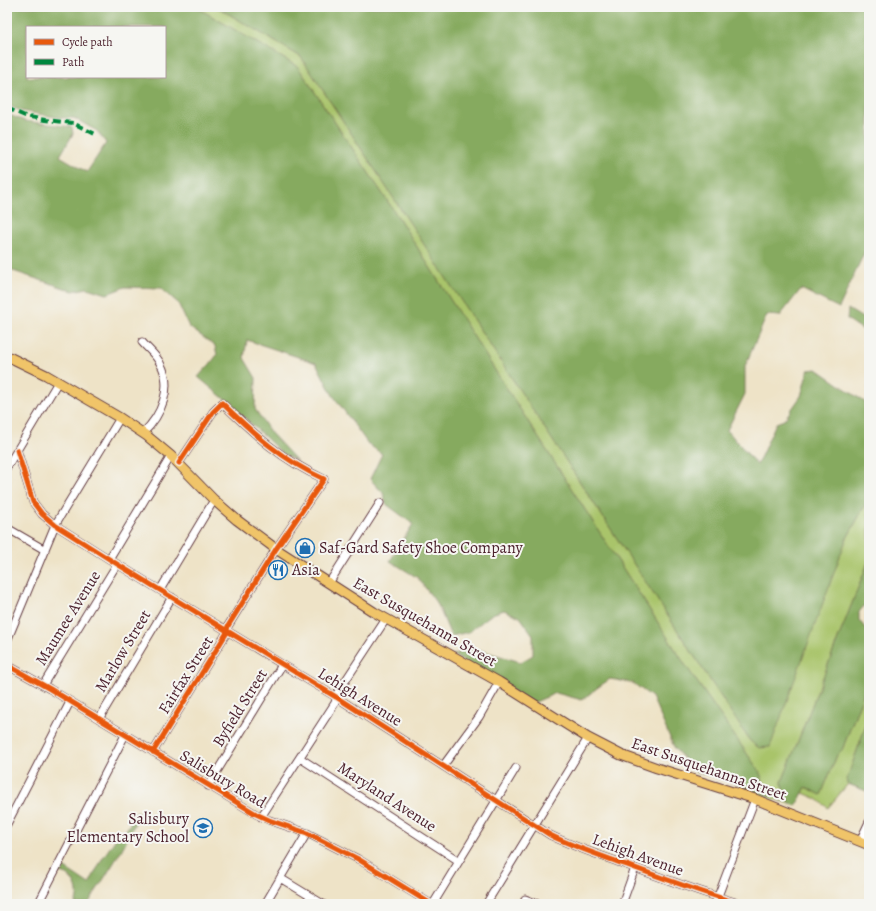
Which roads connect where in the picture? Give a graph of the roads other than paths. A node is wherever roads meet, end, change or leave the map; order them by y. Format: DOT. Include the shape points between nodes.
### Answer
graph roads {
  1 [pos="142,342"];
  2 [pos="7,356"];
  3 [pos="58,382"];
  4 [pos="120,418"];
  5 [pos="143,433"];
  6 [pos="17,450"];
  7 [pos="171,456"];
  8 [pos="179,463"];
  9 [pos="7,467"];
  10 [pos="214,500"];
  11 [pos="380,503"];
  12 [pos="55,525"];
  13 [pos="7,528"];
  14 [pos="276,549"];
  15 [pos="45,550"];
  16 [pos="109,559"];
  17 [pos="117,564"];
  18 [pos="329,583"];
  19 [pos="160,590"];
  20 [pos="172,597"];
  21 [pos="386,619"];
  22 [pos="9,629"];
  23 [pos="227,630"];
  24 [pos="7,641"];
  25 [pos="282,664"];
  26 [pos="7,665"];
  27 [pos="499,682"];
  28 [pos="43,685"];
  29 [pos="336,697"];
  30 [pos="70,702"];
  31 [pos="99,719"];
  32 [pos="125,735"];
  33 [pos="588,738"];
  34 [pos="153,752"];
  35 [pos="300,758"];
  36 [pos="443,766"];
  37 [pos="516,768"];
  38 [pos="208,786"];
  39 [pos="755,799"];
  40 [pos="496,800"];
  41 [pos="261,817"];
  42 [pos="869,822"];
  43 [pos="7,824"];
  44 [pos="534,824"];
  45 [pos="307,833"];
  46 [pos="860,841"];
  47 [pos="869,845"];
  48 [pos="459,860"];
  49 [pos="635,868"];
  50 [pos="280,878"];
  51 [pos="525,899"];
  52 [pos="716,901"];
  53 [pos="38,904"];
  54 [pos="265,904"];
  55 [pos="323,904"];
  56 [pos="432,904"];
  57 [pos="486,904"];
  58 [pos="538,904"];
  59 [pos="622,904"];
  60 [pos="741,904"];
  1 -- 5 [label="street" via="161,364 166,382 161,409"];
  2 -- 3 [label="main road, East Susquehanna Street"];
  3 -- 4 [label="main road, East Susquehanna Street"];
  3 -- 6 [label="street"];
  4 -- 5 [label="main road, East Susquehanna Street"];
  4 -- 12 [label="street"];
  5 -- 7 [label="main road, East Susquehanna Street"];
  6 -- 9 [label="street"];
  6 -- 12 [label="street, Lehigh Avenue" via="34,502 42,514"];
  7 -- 8 [label="main road, East Susquehanna Street"];
  7 -- 16 [label="street, Maumee Avenue"];
  8 -- 10 [label="main road, East Susquehanna Street"];
  8 -- 14 [label="street, Fairfax Street" via="213,412 222,403 269,446 295,464 324,479"];
  10 -- 14 [label="main road, East Susquehanna Street"];
  10 -- 19 [label="street"];
  11 -- 18 [label="street"];
  12 -- 15 [label="street"];
  12 -- 16 [label="street, Lehigh Avenue"];
  13 -- 15 [label="street"];
  14 -- 18 [label="main road, East Susquehanna Street"];
  14 -- 23 [label="street, Fairfax Street"];
  15 -- 22 [label="street"];
  16 -- 17 [label="street, Lehigh Avenue"];
  17 -- 19 [label="street, Lehigh Avenue"];
  17 -- 28 [label="street, Maumee Avenue"];
  18 -- 21 [label="main road, East Susquehanna Street"];
  19 -- 20 [label="street, Lehigh Avenue"];
  20 -- 23 [label="street, Lehigh Avenue"];
  20 -- 31 [label="street, Marlow Street"];
  21 -- 27 [label="main road, East Susquehanna Street"];
  21 -- 29 [label="street"];
  22 -- 24 [label="street"];
  23 -- 25 [label="street, Lehigh Avenue"];
  23 -- 34 [label="street, Fairfax Street"];
  25 -- 29 [label="street, Lehigh Avenue"];
  25 -- 38 [label="street, Byfield Street"];
  26 -- 28 [label="street, Salisbury Road"];
  27 -- 33 [label="main road, East Susquehanna Street"];
  27 -- 36 [label="street" via="479,717"];
  28 -- 30 [label="street, Salisbury Road"];
  29 -- 35 [label="street" via="335,703"];
  29 -- 36 [label="street, Lehigh Avenue"];
  30 -- 31 [label="street, Salisbury Road"];
  30 -- 43 [label="street"];
  31 -- 32 [label="street, Salisbury Road"];
  32 -- 34 [label="street, Salisbury Road"];
  32 -- 53 [label="street"];
  33 -- 39 [label="main road, East Susquehanna Street" via="621,755"];
  33 -- 44 [label="street"];
  34 -- 38 [label="street, Salisbury Road"];
  35 -- 41 [label="street"];
  35 -- 48 [label="street, Maryland Avenue"];
  36 -- 40 [label="street, Lehigh Avenue"];
  37 -- 40 [label="street"];
  38 -- 41 [label="street, Salisbury Road"];
  39 -- 46 [label="main road, East Susquehanna Street"];
  39 -- 52 [label="street"];
  40 -- 44 [label="street, Lehigh Avenue"];
  40 -- 48 [label="street"];
  41 -- 45 [label="street, Salisbury Road"];
  42 -- 46 [label="street"];
  44 -- 49 [label="street, Lehigh Avenue" via="565,842"];
  44 -- 57 [label="street"];
  45 -- 50 [label="street"];
  45 -- 56 [label="street, Salisbury Road" via="358,859"];
  46 -- 47 [label="main road, East Susquehanna Street"];
  48 -- 56 [label="street"];
  49 -- 52 [label="street, Lehigh Avenue"];
  49 -- 59 [label="street"];
  50 -- 54 [label="street"];
  50 -- 55 [label="street"];
  51 -- 58 [label="street"];
  52 -- 60 [label="street, Lehigh Avenue"];
}
